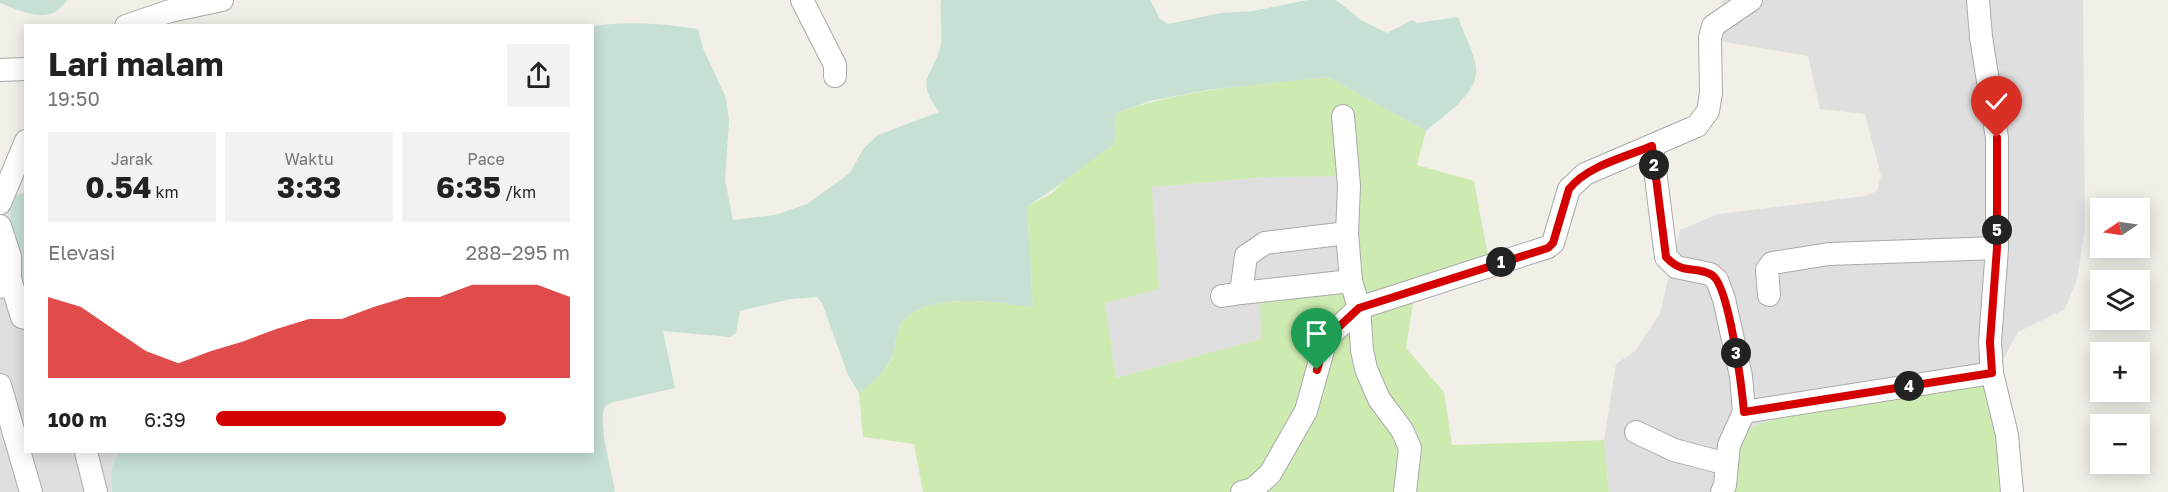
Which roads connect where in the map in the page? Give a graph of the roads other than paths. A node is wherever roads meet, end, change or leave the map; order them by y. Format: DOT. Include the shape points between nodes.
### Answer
graph roads {
  1 [pos="222,0"];
  2 [pos="802,0"];
  3 [pos="1751,0"];
  4 [pos="1978,0"];
  5 [pos="171,5"];
  6 [pos="130,24"];
  7 [pos="24,69"];
  8 [pos="0,70"];
  9 [pos="835,76"];
  10 [pos="1342,116"];
  11 [pos="24,146"];
  12 [pos="1652,146"];
  13 [pos="0,203"];
  14 [pos="0,226"];
  15 [pos="1347,233"];
  16 [pos="1997,248"];
  17 [pos="1351,281"];
  18 [pos="5,283"];
  19 [pos="1769,295"];
  20 [pos="1359,308"];
  21 [pos="24,318"];
  22 [pos="1992,373"];
  23 [pos="0,385"];
  24 [pos="1744,412"];
  25 [pos="1636,432"];
  26 [pos="86,453"];
  27 [pos="1727,464"];
  28 [pos="31,492"];
  29 [pos="96,492"];
  30 [pos="1242,492"];
  31 [pos="1405,492"];
  32 [pos="1722,492"];
  33 [pos="2012,492"];
  1 -- 5 [label="street"];
  2 -- 9 [label="street" via="835,65"];
  3 -- 12 [label="street" via="1713,26 1708,111 1697,126"];
  4 -- 16 [label="street" via="1997,138"];
  5 -- 6 [label="street"];
  7 -- 8 [label="street"];
  10 -- 15 [label="street" via="1349,186"];
  11 -- 13 [label="street"];
  12 -- 20 [label="street" via="1574,182 1548,248"];
  12 -- 24 [label="street" via="1666,257 1676,267 1710,274 1717,280 1741,376"];
  14 -- 18 [label="street" via="10,257"];
  15 -- 17 [label="street"];
  15 -- 17 [label="street" via="1257,246 1246,256 1232,295"];
  16 -- 19 [label="street" via="1829,254 1772,263 1767,270"];
  16 -- 22 [label="street" via="1990,342"];
  17 -- 20 [label="street"];
  18 -- 21 [label="street"];
  20 -- 30 [label="street" via="1326,339 1306,411 1270,474 1253,489"];
  20 -- 31 [label="street" via="1366,369 1379,399 1410,448"];
  22 -- 24 [label="street"];
  22 -- 33 [label="street" via="2007,435"];
  23 -- 28 [label="street"];
  24 -- 27 [label="street" via="1729,445"];
  25 -- 27 [label="street" via="1674,450"];
  26 -- 29 [label="street"];
  27 -- 32 [label="street"];
}
